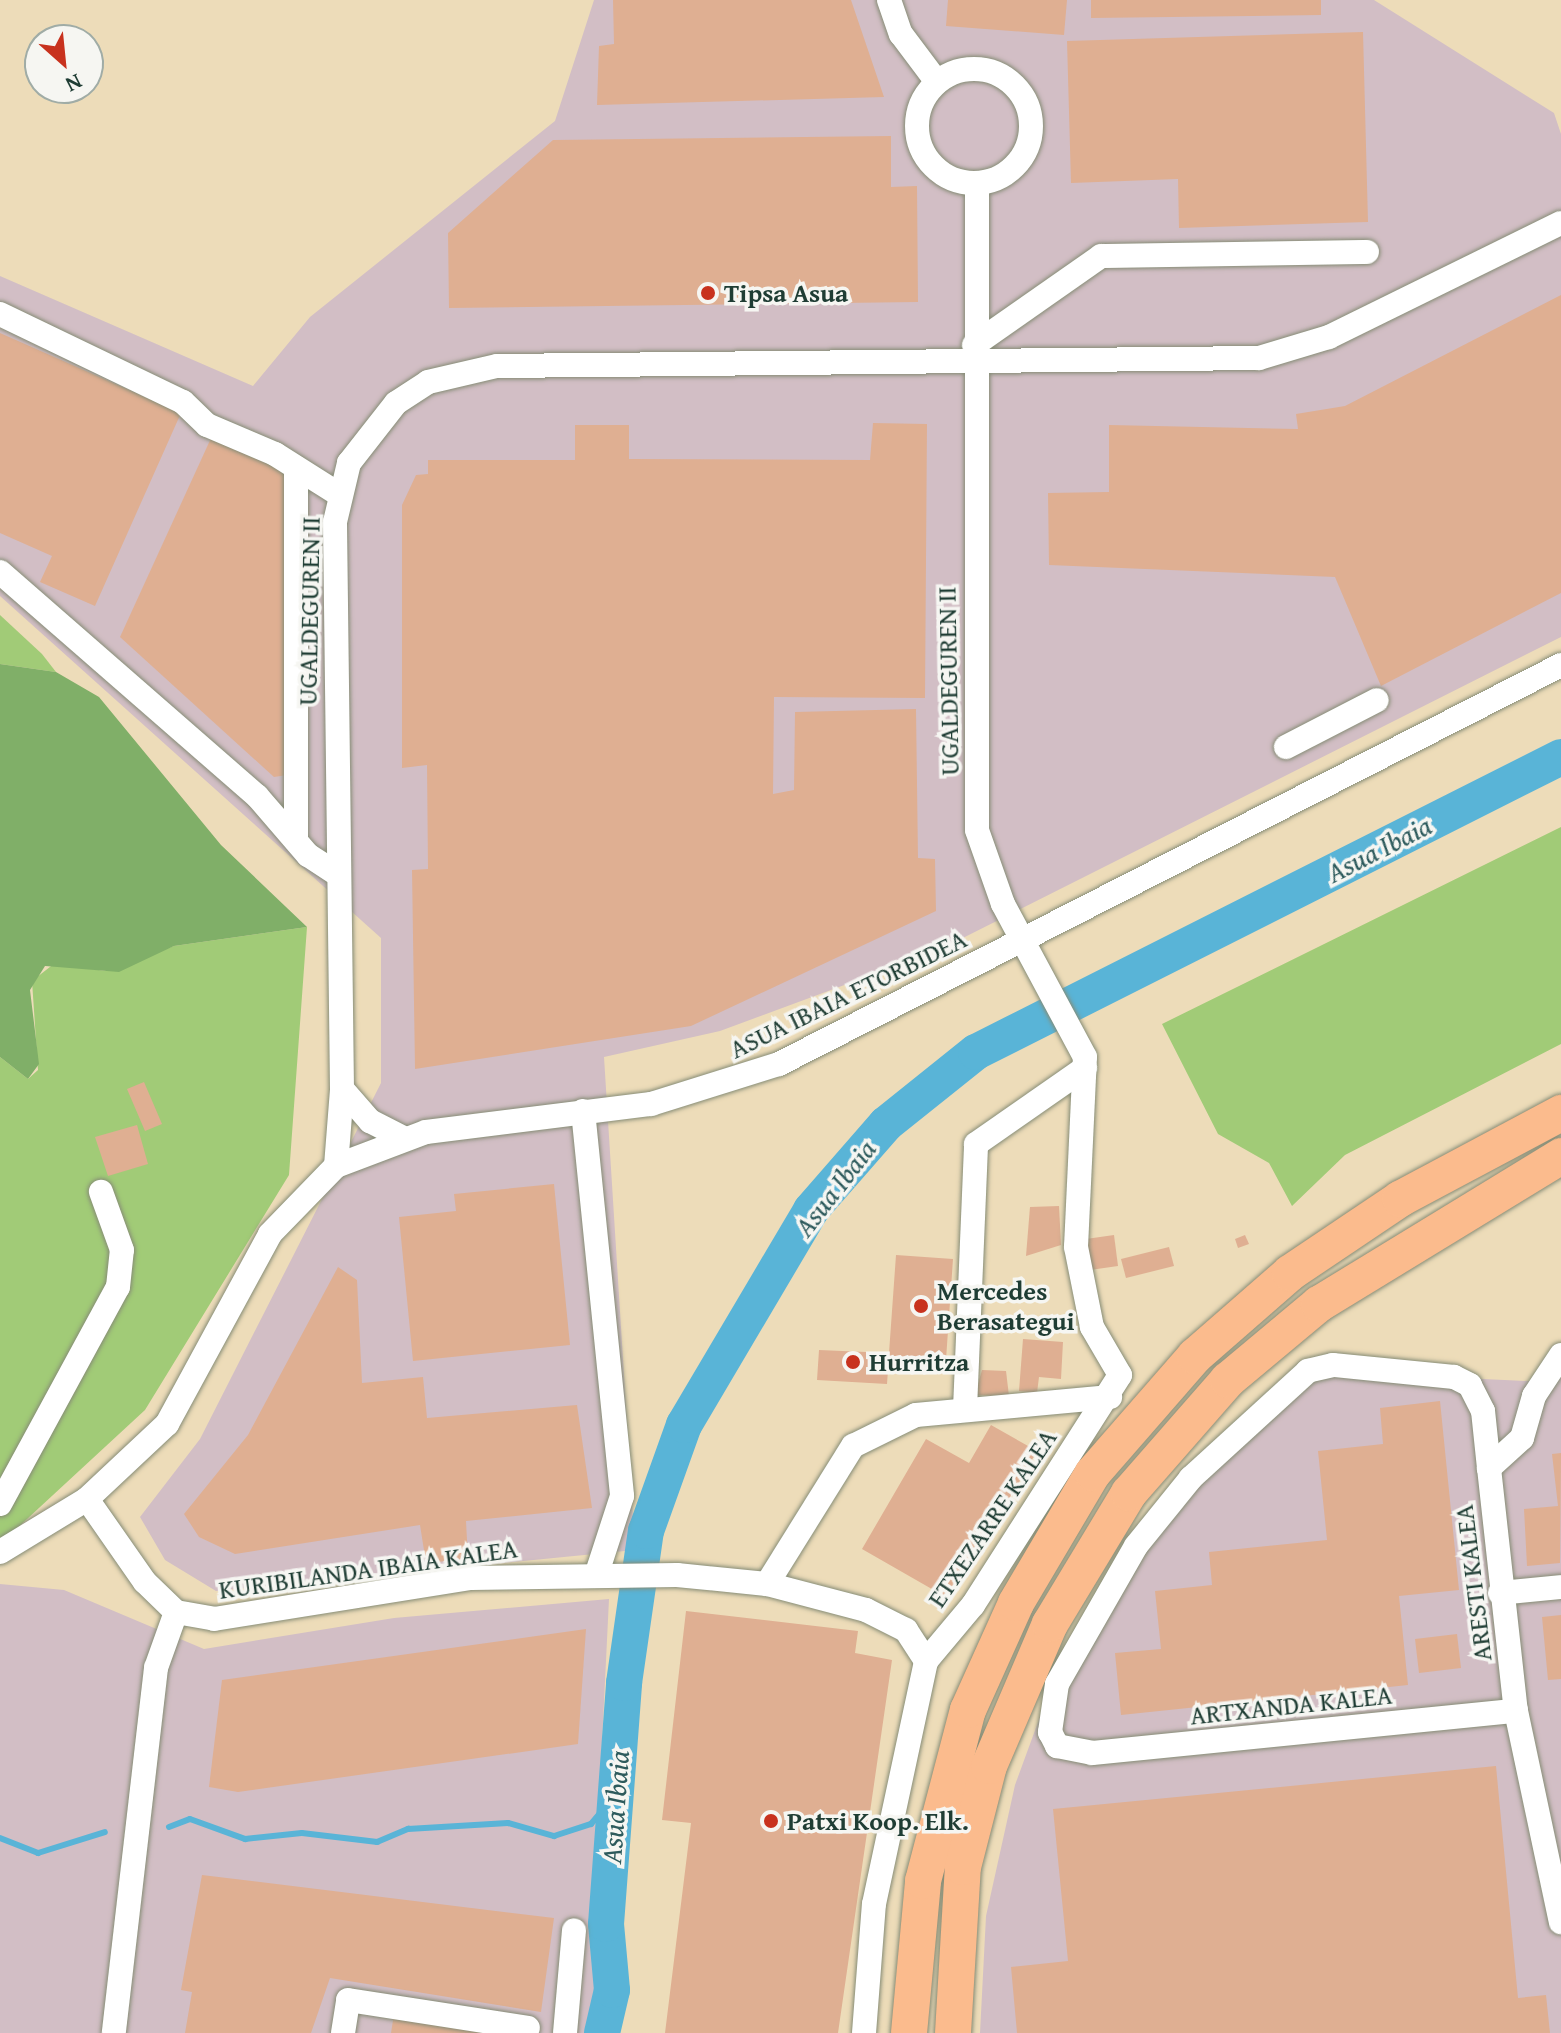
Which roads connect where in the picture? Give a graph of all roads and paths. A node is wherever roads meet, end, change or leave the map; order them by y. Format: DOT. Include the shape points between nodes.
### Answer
graph roads {
  1 [pos="889,0"];
  2 [pos="937,82"];
  3 [pos="977,184"];
  4 [pos="1561,223"];
  5 [pos="1367,252"];
  6 [pos="0,314"];
  7 [pos="974,355"];
  8 [pos="296,468"];
  9 [pos="340,495"];
  10 [pos="0,572"];
  11 [pos="1561,665"];
  12 [pos="1377,700"];
  13 [pos="1286,747"];
  14 [pos="296,840"];
  15 [pos="337,874"];
  16 [pos="1025,938"];
  17 [pos="1085,1068"];
  18 [pos="342,1089"];
  19 [pos="583,1111"];
  20 [pos="1561,1113"];
  21 [pos="405,1139"];
  22 [pos="1561,1156"];
  23 [pos="336,1166"];
  24 [pos="1561,1172"];
  25 [pos="101,1192"];
  26 [pos="1476,1208"];
  27 [pos="1561,1355"];
  28 [pos="1110,1397"];
  29 [pos="965,1409"];
  30 [pos="1489,1468"];
  31 [pos="87,1499"];
  32 [pos="0,1504"];
  33 [pos="0,1552"];
  34 [pos="609,1572"];
  35 [pos="767,1584"];
  36 [pos="1561,1587"];
  37 [pos="1500,1593"];
  38 [pos="176,1612"];
  39 [pos="926,1661"];
  40 [pos="1516,1711"];
  41 [pos="1561,1922"];
  42 [pos="574,1930"];
  43 [pos="528,2028"];
  44 [pos="114,2033"];
  45 [pos="343,2033"];
  46 [pos="565,2033"];
  47 [pos="864,2033"];
  48 [pos="909,2033"];
  49 [pos="953,2033"];
  1 -- 2 [label="street" via="901,34"];
  2 -- 3 [label="street" via="918,112 920,148 943,175"];
  2 -- 3 [label="street" via="983,70 1023,96 1031,124 1025,153 1005,174"];
  3 -- 7 [label="street, UGALDEGUREN II"];
  4 -- 7 [label="street, UGALDEGUREN II" via="1280,353"];
  5 -- 7 [label="street" via="1101,256"];
  6 -- 8 [label="street" via="183,402 207,425"];
  7 -- 9 [label="street, UGALDEGUREN II" via="460,371 428,382 381,417 349,463"];
  7 -- 16 [label="street, UGALDEGUREN II" via="977,830 1003,904"];
  8 -- 9 [label="street"];
  8 -- 14 [label="street"];
  9 -- 15 [label="street, UGALDEGUREN II"];
  10 -- 14 [label="street" via="144,693"];
  11 -- 16 [label="street, ASUA IBAIA ETORBIDEA"];
  12 -- 13 [label="street"];
  14 -- 15 [label="street"];
  15 -- 18 [label="street, UGALDEGUREN II"];
  16 -- 17 [label="street, UGALDEGUREN II" via="1078,1042"];
  16 -- 19 [label="street, ASUA IBAIA ETORBIDEA" via="767,1069 651,1104"];
  17 -- 28 [label="street" via="1076,1247 1092,1327 1120,1375"];
  17 -- 29 [label="street" via="976,1144"];
  18 -- 21 [label="street" via="370,1121"];
  18 -- 23 [label="street, UGALDEGUREN II"];
  19 -- 21 [label="street, ASUA IBAIA ETORBIDEA"];
  19 -- 34 [label="street" via="622,1496"];
  20 -- 48 [label="highway" via="1400,1199 1290,1273 1195,1356 1093,1473 1016,1603 968,1710 923,1881"];
  21 -- 23 [label="street, ASUA IBAIA ETORBIDEA"];
  22 -- 26 [label="highway"];
  23 -- 31 [label="street, ASUA IBAIA ETORBIDEA" via="270,1234 167,1424"];
  24 -- 26 [label="highway"];
  25 -- 32 [label="street" via="122,1250 118,1287"];
  26 -- 49 [label="highway" via="1319,1304 1228,1380 1129,1493 1088,1555 989,1766 963,1867"];
  27 -- 30 [label="street, ARESTI KALEA" via="1534,1396 1522,1438"];
  28 -- 29 [label="street"];
  28 -- 39 [label="street, ETXEZARRE KALEA" via="1042,1488 973,1605"];
  29 -- 35 [label="street" via="916,1415 853,1446"];
  30 -- 37 [label="street, ARESTI KALEA"];
  30 -- 40 [label="street, ARTXANDA KALEA" via="1483,1411 1470,1385 1454,1377 1333,1365 1308,1371 1191,1478 1120,1572 1057,1684 1050,1732 1072,1753"];
  31 -- 33 [label="street, ASUA IBAIA ETORBIDEA"];
  31 -- 38 [label="street" via="145,1582"];
  34 -- 35 [label="street, KURIBILANDA IBAIA KALEA"];
  34 -- 38 [label="street, KURIBILANDA IBAIA KALEA" via="471,1578 214,1619"];
  35 -- 39 [label="street, KURIBILANDA IBAIA KALEA" via="888,1618 906,1630"];
  36 -- 37 [label="street"];
  37 -- 40 [label="street, ARESTI KALEA"];
  38 -- 44 [label="street" via="156,1668"];
  39 -- 47 [label="street, ETXEZARRE KALEA" via="876,1890"];
  40 -- 41 [label="street, ARESTI KALEA"];
  42 -- 46 [label="street"];
  43 -- 45 [label="street" via="348,2000"];
}
